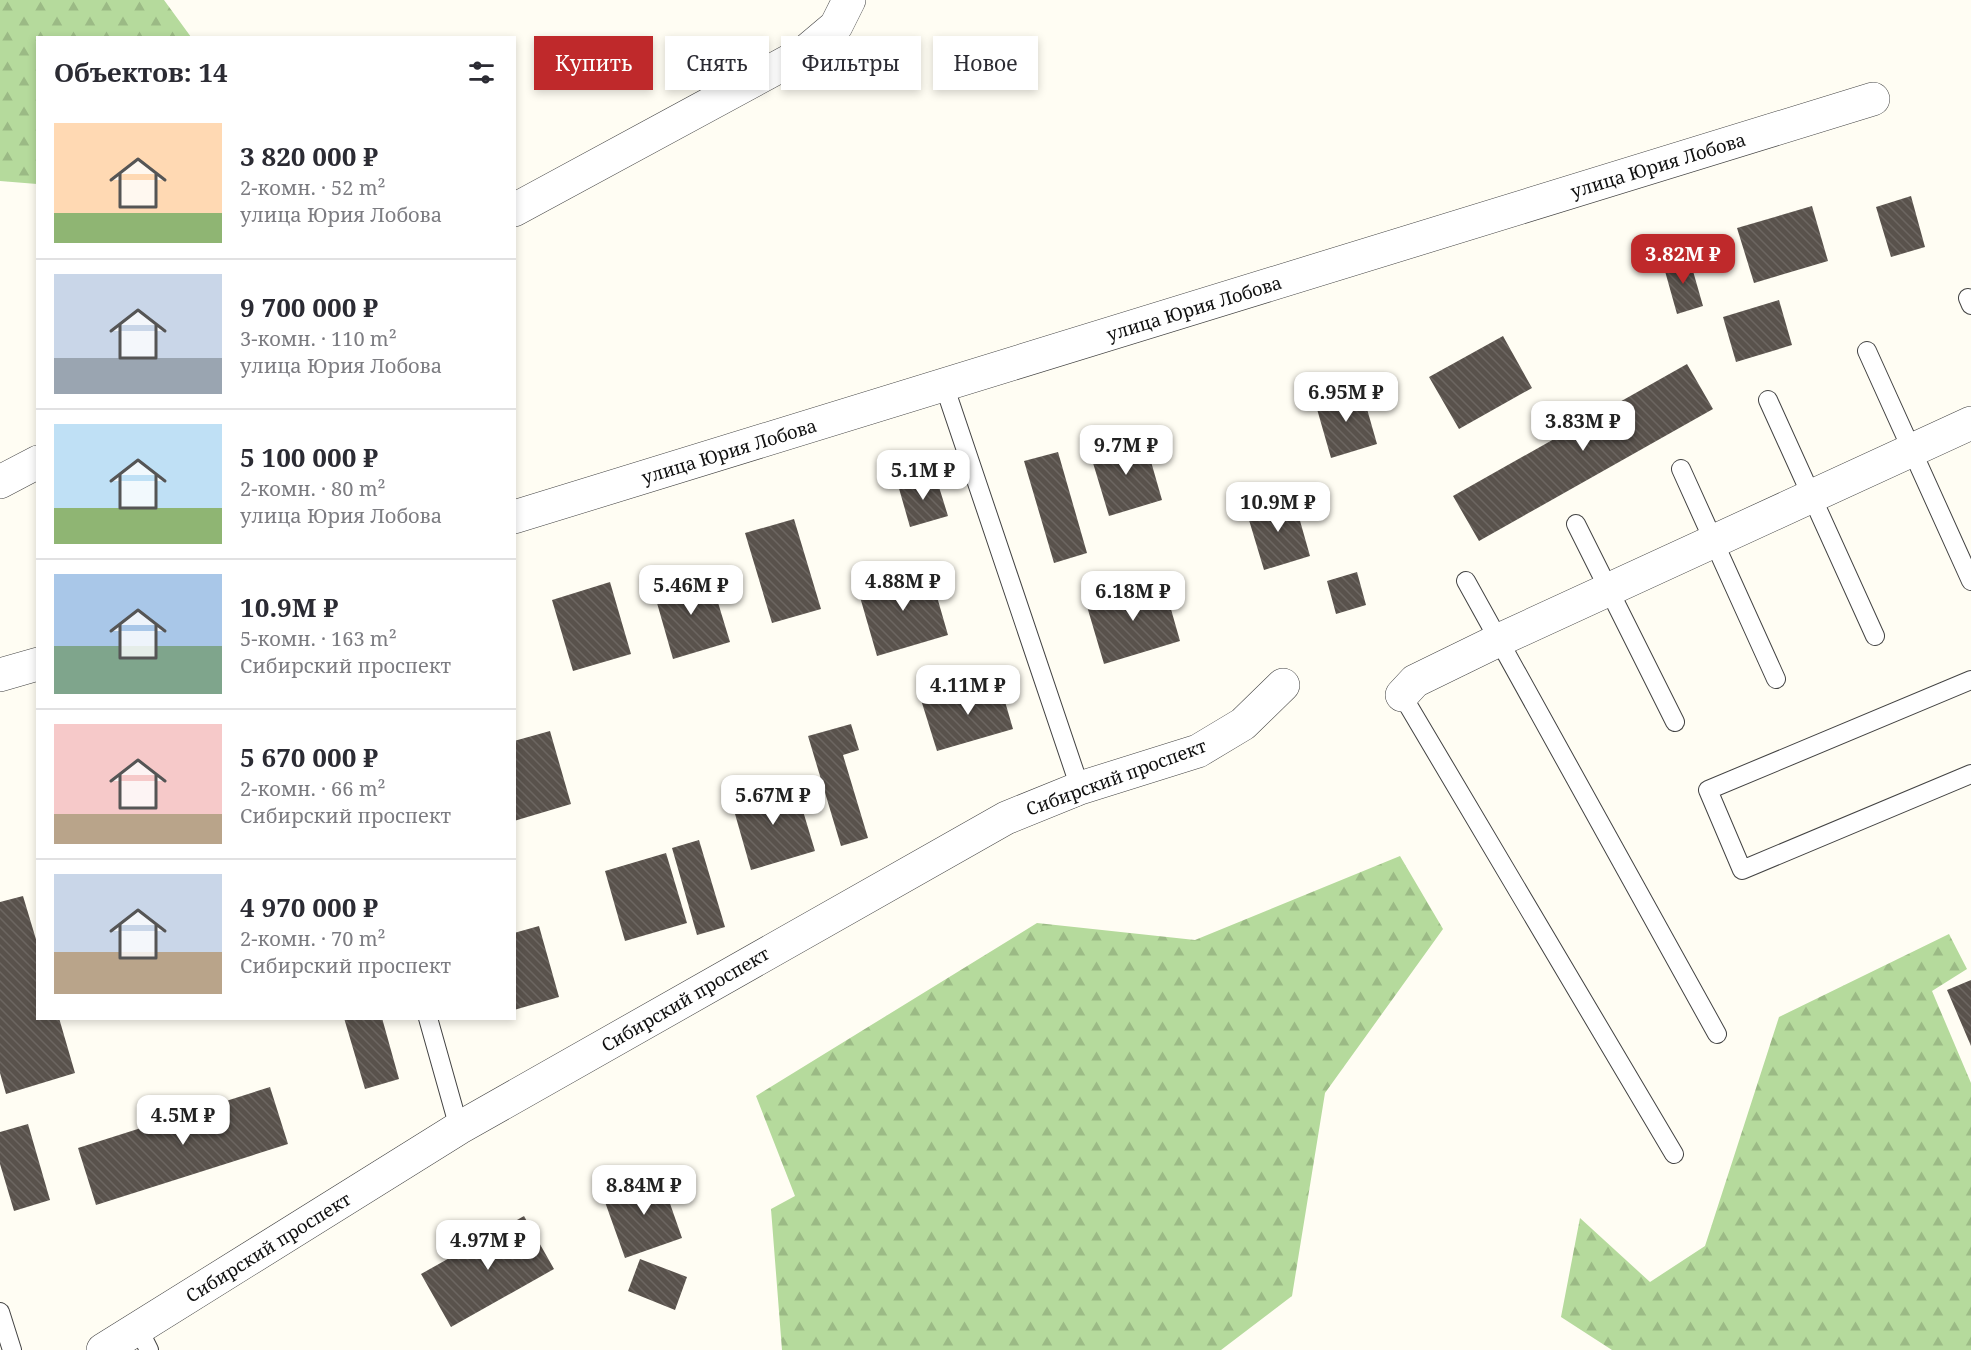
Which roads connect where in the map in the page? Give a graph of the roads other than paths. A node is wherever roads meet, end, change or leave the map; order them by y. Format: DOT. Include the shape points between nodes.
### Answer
graph roads {
  1 [pos="849,0"];
  2 [pos="1873,99"];
  3 [pos="516,209"];
  4 [pos="1867,351"];
  5 [pos="944,385"];
  6 [pos="1768,400"];
  7 [pos="1971,423"];
  8 [pos="1912,450"];
  9 [pos="36,463"];
  10 [pos="1681,469"];
  11 [pos="0,482"];
  12 [pos="1812,496"];
  13 [pos="516,516"];
  14 [pos="1576,524"];
  15 [pos="1714,541"];
  16 [pos="1466,580"];
  17 [pos="1971,581"];
  18 [pos="1609,590"];
  19 [pos="1875,636"];
  20 [pos="1499,640"];
  21 [pos="36,664"];
  22 [pos="0,675"];
  23 [pos="1776,679"];
  24 [pos="1971,680"];
  25 [pos="1282,685"];
  26 [pos="1402,695"];
  27 [pos="1675,722"];
  28 [pos="1971,774"];
  29 [pos="1080,788"];
  30 [pos="429,1020"];
  31 [pos="1717,1034"];
  32 [pos="459,1128"];
  33 [pos="1674,1154"];
  34 [pos="0,1312"];
  35 [pos="143,1339"];
  36 [pos="12,1350"];
  37 [pos="103,1350"];
  1 -- 3 [label="street" via="836,26 804,53"];
  2 -- 5 [label="street, улица Юрия Лобова"];
  4 -- 8 [label="lane"];
  5 -- 13 [label="street, улица Юрия Лобова"];
  5 -- 29 [label="lane"];
  6 -- 12 [label="lane"];
  7 -- 8 [label="street"];
  8 -- 12 [label="street"];
  8 -- 17 [label="lane"];
  9 -- 11 [label="street"];
  10 -- 15 [label="lane"];
  12 -- 15 [label="street"];
  12 -- 19 [label="lane"];
  14 -- 18 [label="lane"];
  15 -- 18 [label="street"];
  15 -- 23 [label="lane"];
  16 -- 20 [label="lane"];
  18 -- 20 [label="street"];
  18 -- 27 [label="lane"];
  20 -- 26 [label="street" via="1415,681"];
  20 -- 31 [label="lane"];
  21 -- 22 [label="street"];
  24 -- 28 [label="lane" via="1708,790 1742,870"];
  25 -- 29 [label="street, Сибирский проспект" via="1243,724 1198,751"];
  26 -- 33 [label="lane"];
  29 -- 32 [label="street, Сибирский проспект" via="1006,818"];
  30 -- 32 [label="lane"];
  32 -- 35 [label="street, Сибирский проспект"];
  34 -- 36 [label="lane"];
  35 -- 37 [label="street, Сибирский проспект"];
}
